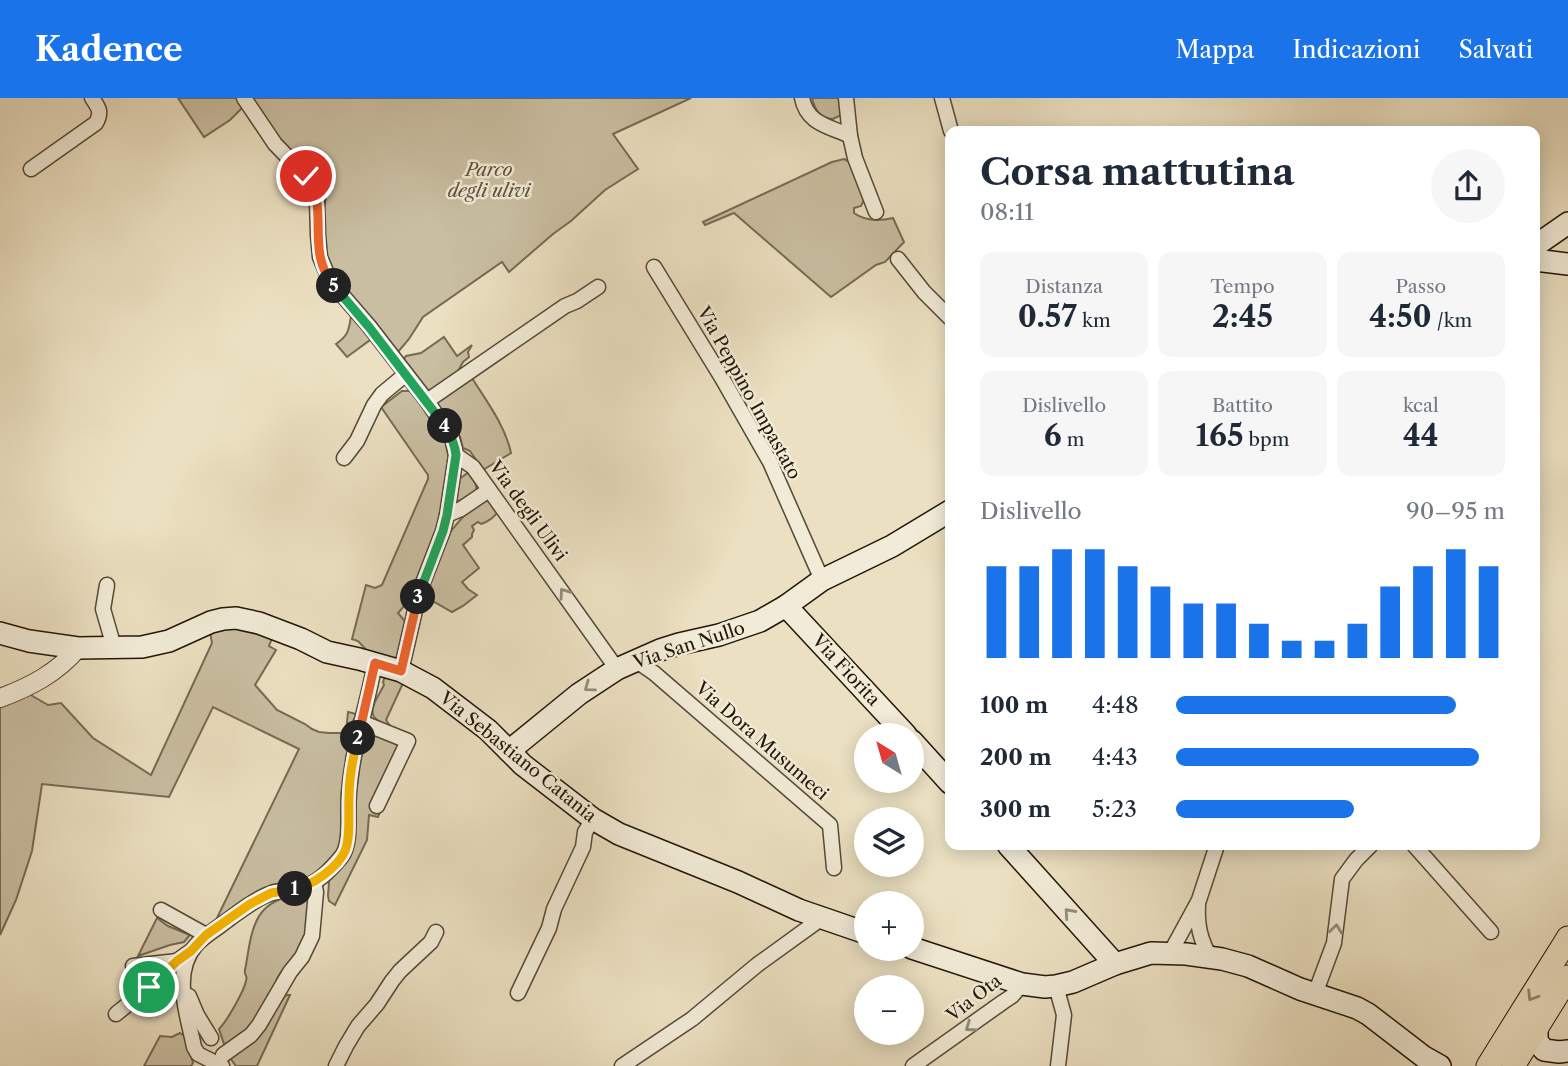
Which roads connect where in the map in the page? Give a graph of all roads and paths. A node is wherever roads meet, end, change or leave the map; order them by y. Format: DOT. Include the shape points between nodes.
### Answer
graph roads {
  1 [pos="92,98"];
  2 [pos="244,98"];
  3 [pos="802,98"];
  4 [pos="846,98"];
  5 [pos="942,98"];
  6 [pos="950,126"];
  7 [pos="850,136"];
  8 [pos="31,169"];
  9 [pos="876,212"];
  10 [pos="1568,223"];
  11 [pos="1540,243"];
  12 [pos="898,259"];
  13 [pos="1540,261"];
  14 [pos="1568,264"];
  15 [pos="654,267"];
  16 [pos="598,286"];
  17 [pos="945,313"];
  18 [pos="405,374"];
  19 [pos="427,401"];
  20 [pos="456,455"];
  21 [pos="344,458"];
  22 [pos="489,490"];
  23 [pos="447,515"];
  24 [pos="945,515"];
  25 [pos="822,580"];
  26 [pos="107,585"];
  27 [pos="786,606"];
  28 [pos="0,633"];
  29 [pos="114,647"];
  30 [pos="78,648"];
  31 [pos="375,663"];
  32 [pos="626,665"];
  33 [pos="401,671"];
  34 [pos="0,698"];
  35 [pos="361,722"];
  36 [pos="895,723"];
  37 [pos="509,751"];
  38 [pos="924,754"];
  39 [pos="945,777"];
  40 [pos="377,806"];
  41 [pos="593,819"];
  42 [pos="1012,850"];
  43 [pos="1215,850"];
  44 [pos="1366,850"];
  45 [pos="1418,850"];
  46 [pos="834,868"];
  47 [pos="314,882"];
  48 [pos="1199,900"];
  49 [pos="161,910"];
  50 [pos="817,917"];
  51 [pos="1197,922"];
  52 [pos="854,929"];
  53 [pos="436,932"];
  54 [pos="1491,932"];
  55 [pos="206,935"];
  56 [pos="1568,938"];
  57 [pos="191,951"];
  58 [pos="924,952"];
  59 [pos="1190,955"];
  60 [pos="177,961"];
  61 [pos="1115,964"];
  62 [pos="133,967"];
  63 [pos="1568,977"];
  64 [pos="1022,984"];
  65 [pos="1056,986"];
  66 [pos="518,993"];
  67 [pos="1315,994"];
  68 [pos="116,1014"];
  69 [pos="1537,1027"];
  70 [pos="1563,1052"];
  71 [pos="209,1057"];
  72 [pos="336,1066"];
  73 [pos="622,1066"];
  74 [pos="913,1066"];
  75 [pos="1058,1066"];
  76 [pos="1440,1066"];
  77 [pos="1488,1066"];
  78 [pos="1513,1066"];
  79 [pos="1520,1066"];
  1 -- 8 [label="street" via="100,110 96,123"];
  2 -- 18 [label="street, Via degli Ulivi" via="275,144 314,187 320,257 330,281"];
  3 -- 7 [label="street" via="813,120"];
  4 -- 7 [label="street"];
  5 -- 6 [label="street"];
  7 -- 9 [label="street"];
  10 -- 11 [label="main road"];
  12 -- 17 [label="street"];
  13 -- 14 [label="main road"];
  15 -- 25 [label="street, Via Peppino Impastato" via="770,462"];
  16 -- 19 [label="street"];
  18 -- 19 [label="street, Via degli Ulivi"];
  18 -- 21 [label="street" via="374,405"];
  19 -- 20 [label="street, Via degli Ulivi" via="452,438"];
  20 -- 22 [label="street, Via degli Ulivi" via="473,467"];
  20 -- 23 [label="street"];
  22 -- 23 [label="street"];
  32 -- 22 [label="street, Via degli Ulivi, one-way"];
  23 -- 33 [label="street" via="419,593"];
  24 -- 25 [label="main road, Via San Nullo"];
  25 -- 27 [label="main road, Via San Nullo"];
  26 -- 29 [label="street" via="103,609"];
  27 -- 32 [label="main road, Via San Nullo" via="737,630 679,644"];
  27 -- 36 [label="main road, Via Fiorita"];
  28 -- 30 [label="main road, Via Sebastiano Catania"];
  29 -- 30 [label="main road, Via Sebastiano Catania"];
  29 -- 31 [label="main road, Via Sebastiano Catania" via="154,645 223,618 236,618 327,652"];
  30 -- 34 [label="street" via="48,675"];
  31 -- 33 [label="main road, Via Sebastiano Catania"];
  31 -- 35 [label="street"];
  32 -- 37 [label="main road, Via San Nullo, one-way" via="594,683"];
  32 -- 46 [label="street, Via Dora Musumeci" via="654,673 830,825"];
  33 -- 37 [label="main road, Via Sebastiano Catania" via="456,704"];
  35 -- 40 [label="street" via="408,741"];
  35 -- 47 [label="street" via="345,849"];
  37 -- 41 [label="main road, Via Sebastiano Catania"];
  38 -- 39 [label="main road"];
  41 -- 50 [label="main road, Via Sebastiano Catania"];
  41 -- 66 [label="street"];
  61 -- 42 [label="main road, one-way"];
  43 -- 48 [label="street"];
  67 -- 44 [label="street, one-way" via="1334,943 1342,879"];
  45 -- 54 [label="street"];
  47 -- 55 [label="street" via="261,898"];
  47 -- 71 [label="street" via="313,936 302,957 251,1035"];
  48 -- 51 [label="street"];
  48 -- 59 [label="street" via="1174,946"];
  49 -- 55 [label="street"];
  50 -- 52 [label="main road, Via Sebastiano Catania"];
  50 -- 73 [label="street" via="692,1018"];
  51 -- 59 [label="street"];
  51 -- 59 [label="street" via="1199,933"];
  53 -- 72 [label="street" via="358,1026"];
  55 -- 57 [label="street"];
  56 -- 77 [label="main road, one-way"];
  57 -- 60 [label="street"];
  57 -- 71 [label="street" via="183,981"];
  58 -- 64 [label="main road"];
  59 -- 61 [label="main road" via="1151,953"];
  59 -- 67 [label="main road" via="1248,966"];
  60 -- 62 [label="street"];
  60 -- 68 [label="street"];
  61 -- 65 [label="main road"];
  63 -- 69 [label="main road"];
  64 -- 65 [label="main road"];
  64 -- 74 [label="street, Via Ota, one-way" via="1012,996"];
  65 -- 75 [label="street" via="1064,1015"];
  67 -- 76 [label="main road" via="1368,1014"];
  69 -- 70 [label="main road" via="1541,1048"];
  69 -- 78 [label="main road"];
  70 -- 79 [label="main road"];
}
